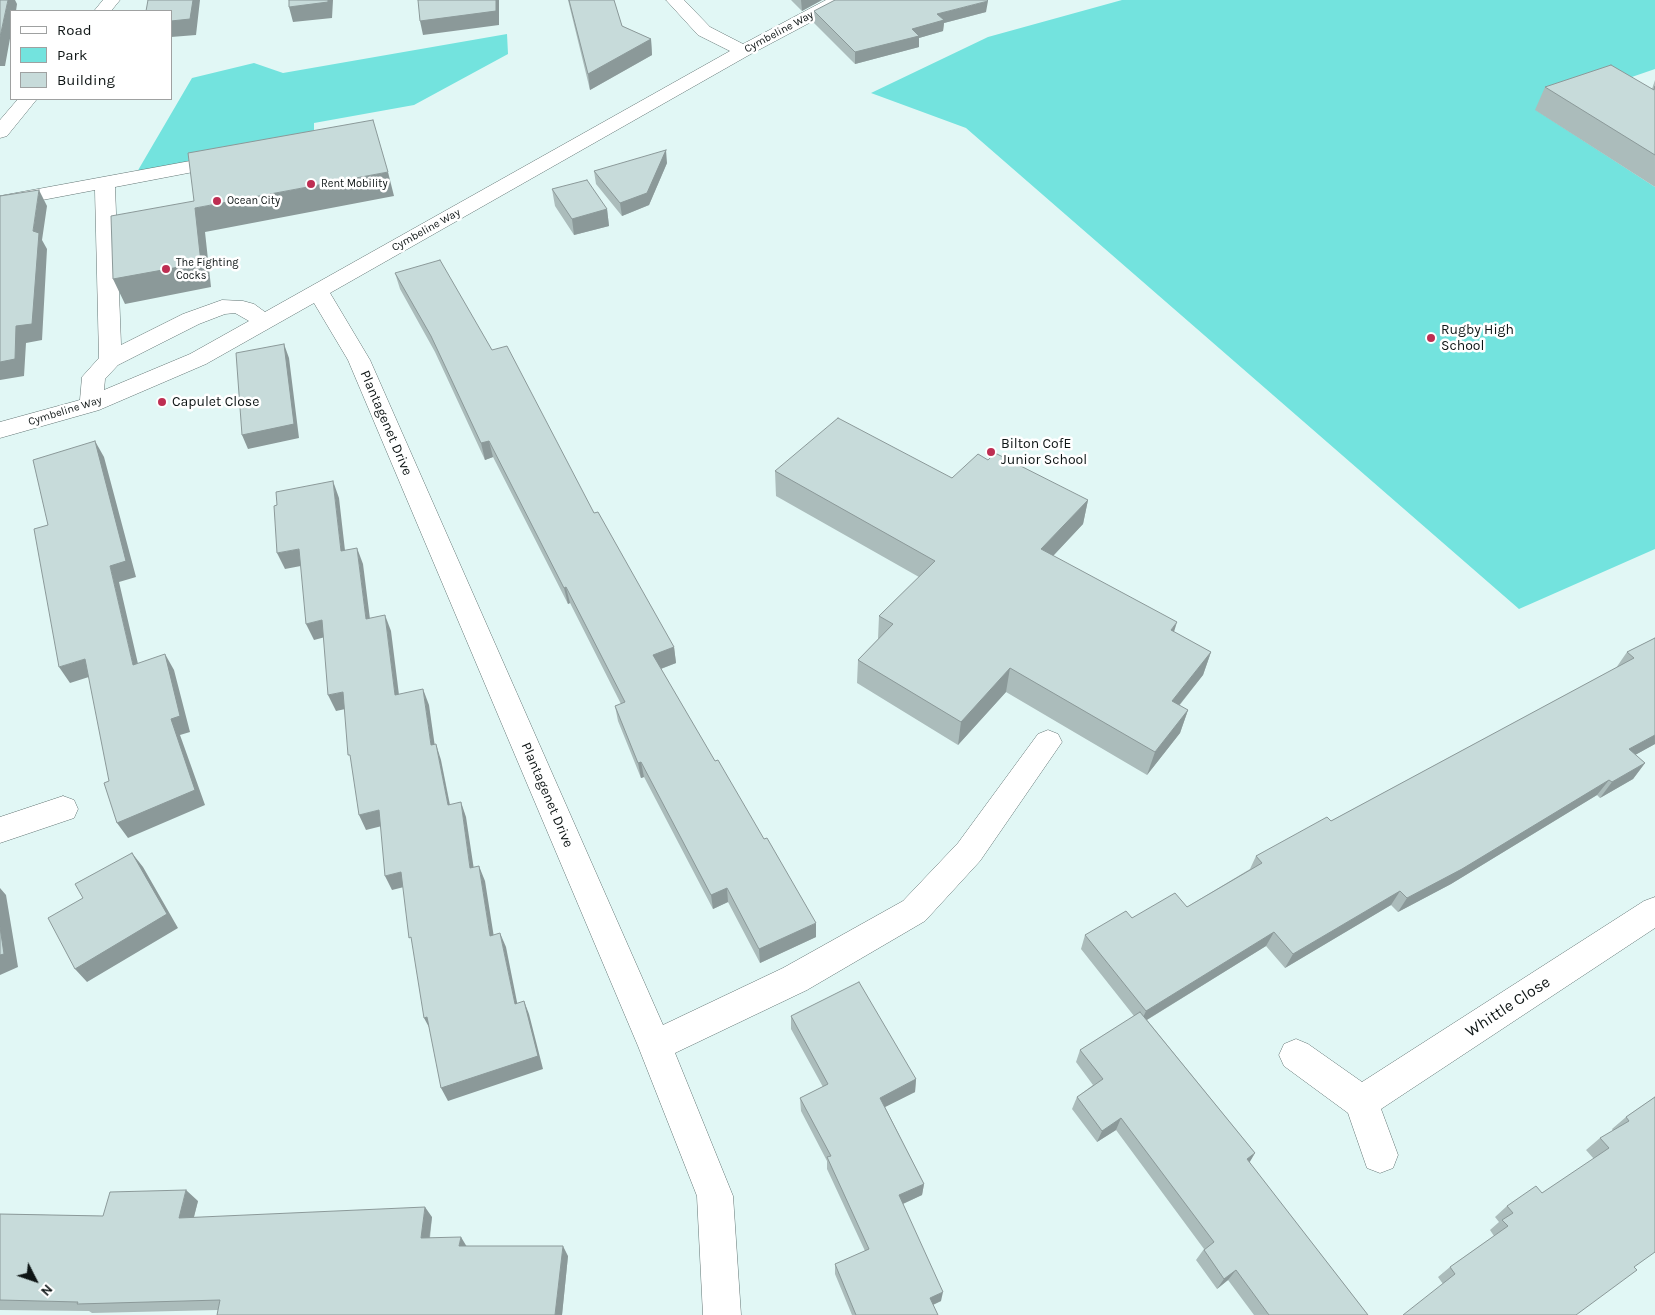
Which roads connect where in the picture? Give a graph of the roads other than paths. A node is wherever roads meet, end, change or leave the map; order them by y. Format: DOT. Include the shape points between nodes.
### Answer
graph roads {
  1 [pos="112,0"];
  2 [pos="674,0"];
  3 [pos="839,0"];
  4 [pos="103,10"];
  5 [pos="744,51"];
  6 [pos="27,100"];
  7 [pos="0,132"];
  8 [pos="248,156"];
  9 [pos="105,183"];
  10 [pos="0,202"];
  11 [pos="318,291"];
  12 [pos="265,321"];
  13 [pos="110,360"];
  14 [pos="91,406"];
  15 [pos="0,430"];
  16 [pos="1048,742"];
  17 [pos="63,809"];
  18 [pos="0,830"];
  19 [pos="1655,912"];
  20 [pos="655,1046"];
  21 [pos="1296,1055"];
  22 [pos="1361,1102"];
  23 [pos="1380,1155"];
  24 [pos="722,1315"];
  1 -- 4 [label="street"];
  2 -- 5 [label="street" via="704,31"];
  3 -- 5 [label="street, Cymbeline Way"];
  5 -- 11 [label="street, Cymbeline Way"];
  6 -- 7 [label="street"];
  8 -- 9 [label="street"];
  9 -- 10 [label="street"];
  9 -- 13 [label="street"];
  11 -- 12 [label="street, Cymbeline Way"];
  11 -- 20 [label="street, Plantagenet Drive" via="359,360"];
  12 -- 13 [label="street" via="246,309 222,307"];
  12 -- 14 [label="street, Cymbeline Way" via="198,359"];
  13 -- 14 [label="street" via="94,377"];
  14 -- 15 [label="street, Cymbeline Way"];
  16 -- 20 [label="street" via="969,852 914,912 789,982"];
  17 -- 18 [label="street"];
  19 -- 22 [label="street, Whittle Close"];
  20 -- 24 [label="street, Plantagenet Drive" via="715,1196"];
  21 -- 22 [label="street"];
  22 -- 23 [label="street"];
}
